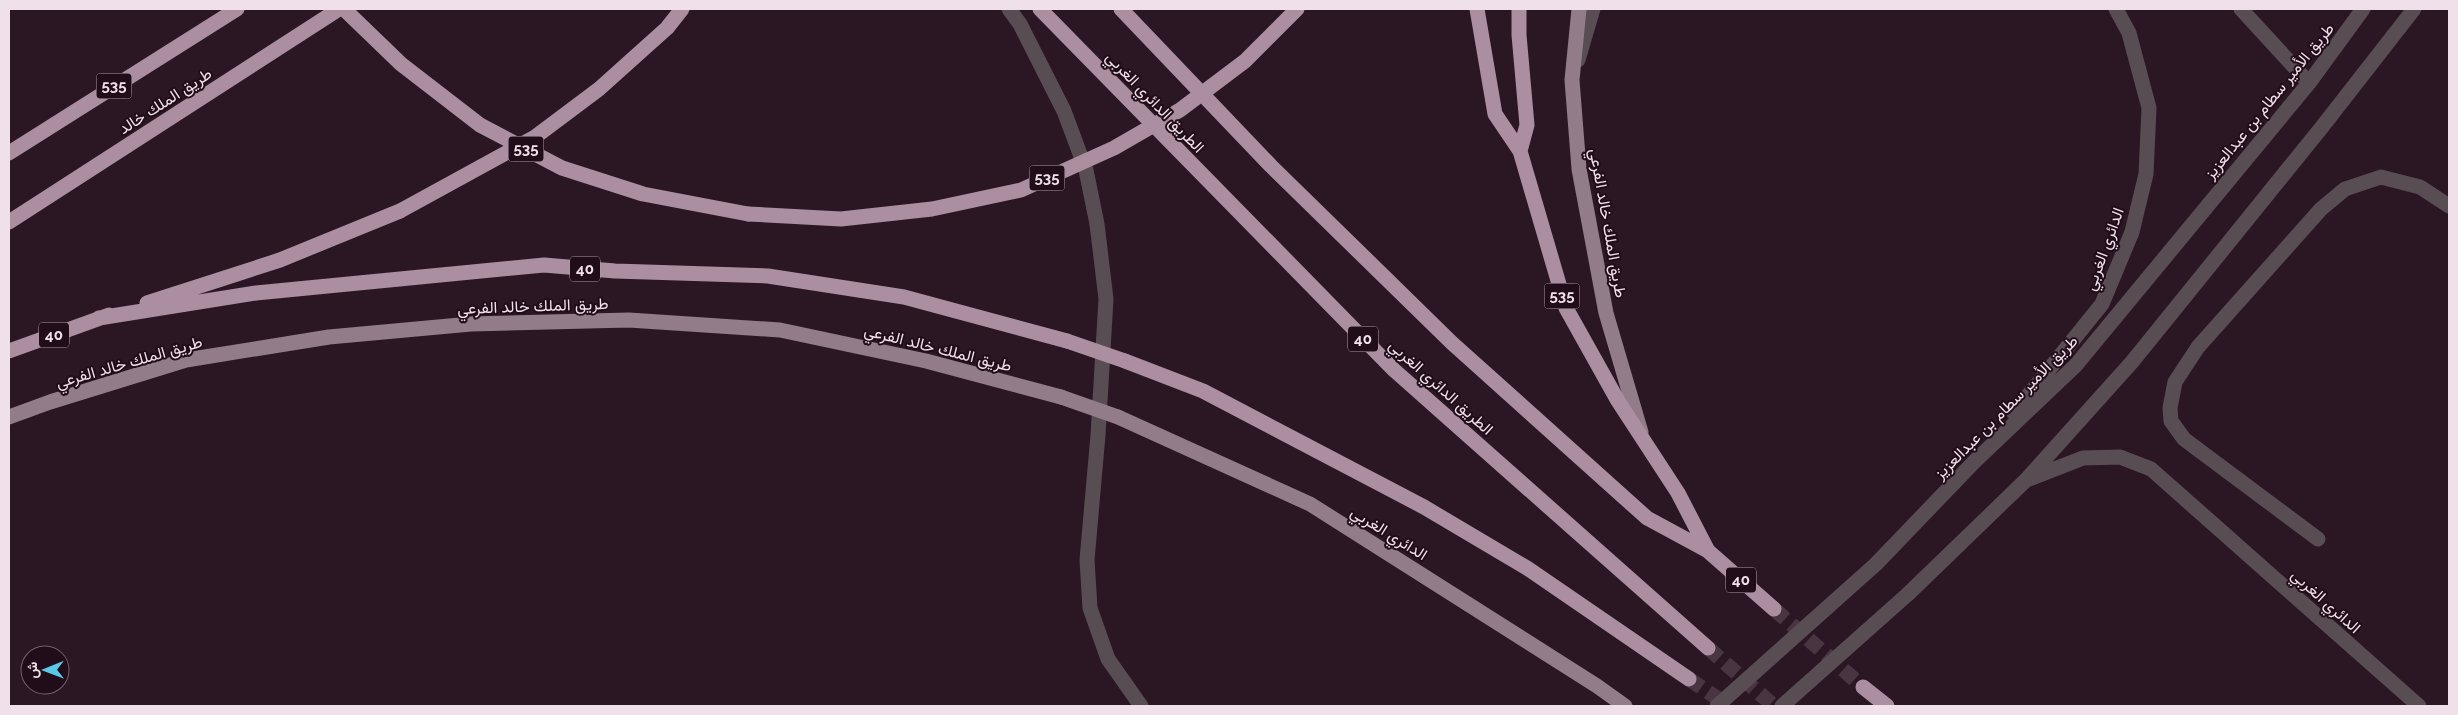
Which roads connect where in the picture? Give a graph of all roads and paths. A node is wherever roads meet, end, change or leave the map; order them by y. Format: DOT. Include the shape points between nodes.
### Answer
graph roads {
  1 [pos="237,9"];
  2 [pos="339,9"];
  3 [pos="344,9"];
  4 [pos="682,9"];
  5 [pos="1009,9"];
  6 [pos="1040,9"];
  7 [pos="1122,9"];
  8 [pos="1297,9"];
  9 [pos="1477,9"];
  10 [pos="1519,9"];
  11 [pos="1579,9"];
  12 [pos="1592,9"];
  13 [pos="2116,9"];
  14 [pos="2242,9"];
  15 [pos="2363,9"];
  16 [pos="2414,9"];
  17 [pos="1572,80"];
  18 [pos="2309,83"];
  19 [pos="1520,151"];
  20 [pos="9,153"];
  21 [pos="2449,206"];
  22 [pos="9,222"];
  23 [pos="99,318"];
  24 [pos="9,351"];
  25 [pos="1118,417"];
  26 [pos="9,418"];
  27 [pos="1642,438"];
  28 [pos="1974,462"];
  29 [pos="2026,480"];
  30 [pos="2318,539"];
  31 [pos="1708,551"];
  32 [pos="1774,609"];
  33 [pos="1708,648"];
  34 [pos="1689,679"];
  35 [pos="1862,687"];
  36 [pos="1141,706"];
  37 [pos="1625,706"];
  38 [pos="1717,706"];
  39 [pos="1782,706"];
  40 [pos="1887,706"];
  41 [pos="2419,706"];
  1 -- 20 [label="highway, 535"];
  2 -- 22 [label="highway, طريق الملك خالد"];
  3 -- 8 [label="highway, 535, bridge" via="401,64 480,125 562,168 643,194 748,214 842,218 932,209 1022,190 1114,148 1180,110 1245,61"];
  4 -- 23 [label="highway, 40, bridge" via="667,28 599,89 535,137 400,211 280,260"];
  5 -- 36 [label="street" via="1020,24 1064,111 1086,170 1097,224 1106,299 1087,560 1090,608 1108,659"];
  6 -- 33 [label="highway, الطريق الدائري الغربي / 40" via="1394,370"];
  7 -- 31 [label="highway, 40" via="1271,166 1452,343 1647,518"];
  9 -- 19 [label="highway, 535" via="1495,114"];
  10 -- 19 [label="highway" via="1527,125"];
  11 -- 17 [label="main road, طريق الملك خالد الفرعي"];
  12 -- 17 [label="street"];
  13 -- 28 [label="street, الدائري الغربي" via="2129,33 2149,108 2146,174 2132,232 2102,304"];
  14 -- 18 [label="street"];
  15 -- 18 [label="street, طريق الأمير سطام بن عبدالعزيز"];
  16 -- 29 [label="street" via="2132,362"];
  17 -- 27 [label="main road, طريق الملك خالد الفرعي" via="1579,170 1606,313"];
  18 -- 28 [label="street, طريق الأمير سطام بن عبدالعزيز" via="2076,365"];
  19 -- 27 [label="highway, 535" via="1566,308"];
  21 -- 30 [label="street" via="2420,187 2381,177 2345,188 2321,209 2198,347 2175,382 2171,421 2184,439"];
  23 -- 24 [label="highway, 40"];
  23 -- 34 [label="highway, 40, bridge" via="256,293 544,265 615,271 768,276 904,297 1067,341 1204,391 1424,507 1527,568"];
  25 -- 26 [label="main road, طريق الملك خالد الفرعي, bridge" via="1061,397 926,361 780,330 629,320 471,324 329,337 186,360"];
  25 -- 37 [label="main road, الدائري الغربي" via="1310,504"];
  27 -- 31 [label="highway, 535" via="1678,493"];
  28 -- 38 [label="street, طريق الأمير سطام بن عبدالعزيز, bridge" via="1876,564"];
  29 -- 39 [label="street, bridge" via="1908,594"];
  29 -- 41 [label="street, الدائري الغربي" via="2082,458 2120,458 2151,469"];
  31 -- 32 [label="highway, 40"];
  35 -- 40 [label="highway"];
}
